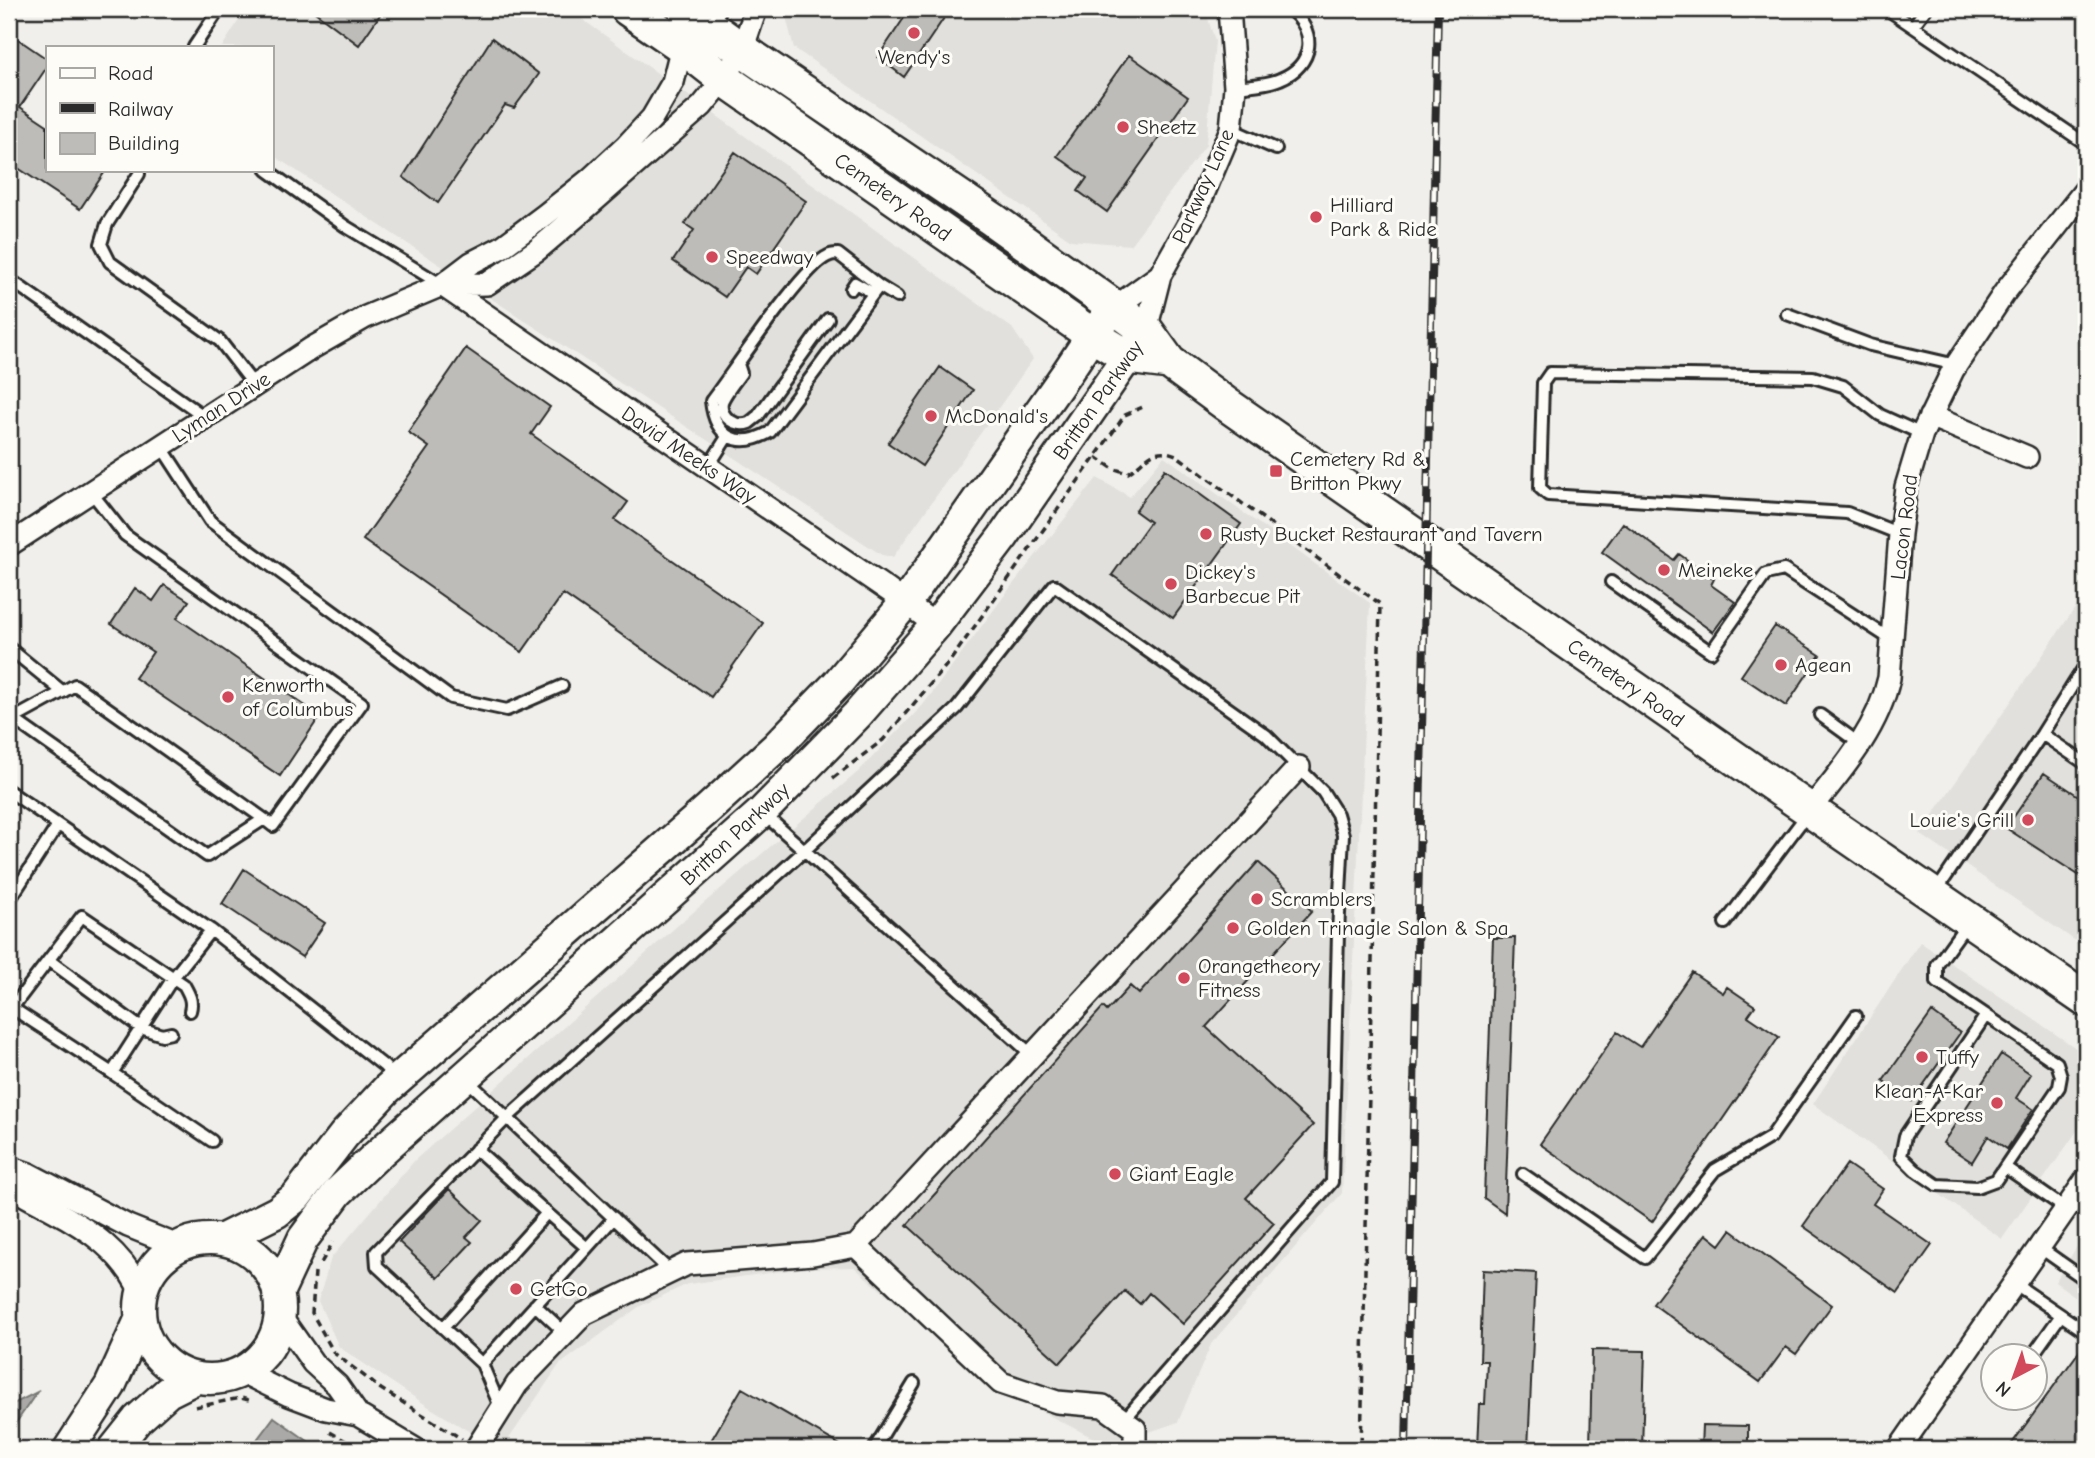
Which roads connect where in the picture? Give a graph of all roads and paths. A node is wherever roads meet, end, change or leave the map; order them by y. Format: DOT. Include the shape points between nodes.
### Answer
graph roads {
  1 [pos="628,9"];
  2 [pos="756,9"];
  3 [pos="1228,9"];
  4 [pos="1289,9"];
  5 [pos="1887,9"];
  6 [pos="1926,9"];
  7 [pos="218,11"];
  8 [pos="696,21"];
  9 [pos="1913,26"];
  10 [pos="195,46"];
  11 [pos="742,50"];
  12 [pos="724,79"];
  13 [pos="1235,87"];
  14 [pos="1231,130"];
  15 [pos="2086,144"];
  16 [pos="1276,149"];
  17 [pos="270,172"];
  18 [pos="139,174"];
  19 [pos="2086,189"];
  20 [pos="1160,275"];
  21 [pos="9,279"];
  22 [pos="442,285"];
  23 [pos="851,289"];
  24 [pos="876,289"];
  25 [pos="897,297"];
  26 [pos="1114,308"];
  27 [pos="1787,314"];
  28 [pos="828,319"];
  29 [pos="1146,330"];
  30 [pos="1091,335"];
  31 [pos="1128,357"];
  32 [pos="1169,362"];
  33 [pos="738,364"];
  34 [pos="1956,365"];
  35 [pos="254,385"];
  36 [pos="1145,405"];
  37 [pos="205,417"];
  38 [pos="1926,425"];
  39 [pos="727,437"];
  40 [pos="161,446"];
  41 [pos="2027,457"];
  42 [pos="708,467"];
  43 [pos="91,492"];
  44 [pos="1900,534"];
  45 [pos="9,545"];
  46 [pos="1611,582"];
  47 [pos="906,602"];
  48 [pos="936,625"];
  49 [pos="1892,640"];
  50 [pos="9,648"];
  51 [pos="2084,673"];
  52 [pos="562,686"];
  53 [pos="63,692"];
  54 [pos="1820,715"];
  55 [pos="2042,734"];
  56 [pos="1860,744"];
  57 [pos="2086,764"];
  58 [pos="1298,767"];
  59 [pos="828,782"];
  60 [pos="9,791"];
  61 [pos="1810,810"];
  62 [pos="762,811"];
  63 [pos="264,819"];
  64 [pos="58,825"];
  65 [pos="804,850"];
  66 [pos="1933,895"];
  67 [pos="9,901"];
  68 [pos="1970,920"];
  69 [pos="1725,923"];
  70 [pos="211,930"];
  71 [pos="50,961"];
  72 [pos="173,978"];
  73 [pos="2086,1000"];
  74 [pos="10,1007"];
  75 [pos="190,1011"];
  76 [pos="1986,1015"];
  77 [pos="1856,1016"];
  78 [pos="141,1028"];
  79 [pos="171,1033"];
  80 [pos="1032,1055"];
  81 [pos="112,1073"];
  82 [pos="465,1078"];
  83 [pos="397,1080"];
  84 [pos="507,1118"];
  85 [pos="212,1141"];
  86 [pos="476,1149"];
  87 [pos="9,1167"];
  88 [pos="2005,1167"];
  89 [pos="1523,1174"];
  90 [pos="2086,1180"];
  91 [pos="9,1183"];
  92 [pos="2066,1209"];
  93 [pos="547,1213"];
  94 [pos="614,1218"];
  95 [pos="221,1240"];
  96 [pos="334,1241"];
  97 [pos="178,1246"];
  98 [pos="856,1246"];
  99 [pos="2039,1247"];
  100 [pos="587,1248"];
  101 [pos="671,1272"];
  102 [pos="2086,1280"];
  103 [pos="2014,1283"];
  104 [pos="279,1305"];
  105 [pos="534,1306"];
  106 [pos="141,1307"];
  107 [pos="2061,1315"];
  108 [pos="443,1328"];
  109 [pos="2086,1332"];
  110 [pos="566,1334"];
  111 [pos="2042,1342"];
  112 [pos="331,1348"];
  113 [pos="313,1363"];
  114 [pos="482,1364"];
  115 [pos="242,1372"];
  116 [pos="196,1378"];
  117 [pos="914,1384"];
  118 [pos="262,1404"];
  119 [pos="501,1409"];
  120 [pos="186,1410"];
  121 [pos="358,1415"];
  122 [pos="1123,1421"];
  123 [pos="69,1449"];
  124 [pos="114,1449"];
  125 [pos="415,1449"];
  126 [pos="476,1449"];
  127 [pos="874,1449"];
  128 [pos="1135,1449"];
  129 [pos="1899,1449"];
  1 -- 8 [label="main road, Cemetery Road"];
  2 -- 11 [label="street, Lyman Drive"];
  3 -- 13 [label="street, Parkway Lane"];
  4 -- 13 [label="lane" via="1301,18 1309,38 1305,59 1277,81"];
  5 -- 9 [label="lane"];
  6 -- 9 [label="lane"];
  7 -- 10 [label="lane"];
  8 -- 11 [label="main road, Cemetery Road"];
  8 -- 12 [label="main road, Cemetery Road"];
  8 -- 22 [label="street, Lyman Drive" via="673,82 652,118 626,146 545,215"];
  9 -- 15 [label="lane"];
  11 -- 12 [label="street, Lyman Drive"];
  11 -- 26 [label="main road, Cemetery Road" via="992,219"];
  12 -- 22 [label="street, Lyman Drive" via="702,106 537,250 487,284"];
  12 -- 30 [label="main road, Cemetery Road"];
  13 -- 14 [label="street, Parkway Lane"];
  14 -- 16 [label="lane"];
  14 -- 20 [label="street, Parkway Lane"];
  17 -- 22 [label="lane" via="345,226"];
  18 -- 35 [label="lane" via="107,224 101,244 110,262 220,341"];
  19 -- 34 [label="street, Lacon Road" via="2005,292"];
  20 -- 26 [label="street, Parkway Lane"];
  20 -- 29 [label="street, Parkway Lane"];
  21 -- 37 [label="lane"];
  22 -- 35 [label="street, Lyman Drive" via="366,317"];
  22 -- 42 [label="street, David Meeks Way"];
  23 -- 24 [label="lane" via="856,283"];
  24 -- 25 [label="lane"];
  24 -- 33 [label="lane" via="848,260 838,254 827,256 800,282"];
  24 -- 39 [label="lane" via="770,432 744,441"];
  26 -- 29 [label="main road, Cemetery Road"];
  26 -- 30 [label="main road, Britton Parkway"];
  27 -- 34 [label="lane" via="1870,345"];
  28 -- 33 [label="lane" via="758,416 747,424 730,421 723,413 722,402 741,373"];
  29 -- 31 [label="main road, Britton Parkway"];
  29 -- 32 [label="main road, Cemetery Road"];
  30 -- 31 [label="main road, Cemetery Road"];
  30 -- 47 [label="main road, Britton Parkway"];
  31 -- 32 [label="main road, Cemetery Road"];
  31 -- 48 [label="main road, Britton Parkway"];
  32 -- 61 [label="main road, Cemetery Road"];
  33 -- 39 [label="lane" via="711,401 717,425"];
  34 -- 38 [label="street, Lacon Road"];
  35 -- 37 [label="street, Lyman Drive"];
  36 -- 59 [label="path" via="1125,415 958,649 883,740"];
  37 -- 40 [label="street, Lyman Drive"];
  38 -- 41 [label="street"];
  38 -- 44 [label="street, Lacon Road" via="1906,487"];
  38 -- 44 [label="lane" via="1881,415 1843,386 1813,377 1550,373 1543,383 1540,488 1548,495 1847,513"];
  39 -- 42 [label="lane"];
  40 -- 43 [label="street, Lyman Drive"];
  40 -- 52 [label="lane" via="210,521 452,698 507,710"];
  42 -- 47 [label="street, David Meeks Way"];
  43 -- 45 [label="street, Lyman Drive"];
  43 -- 63 [label="lane" via="125,536 362,703 273,826"];
  44 -- 49 [label="street, Lacon Road"];
  46 -- 49 [label="lane" via="1711,652 1766,574 1784,570"];
  47 -- 48 [label="street, David Meeks Way"];
  47 -- 83 [label="main road, Britton Parkway" via="776,747"];
  48 -- 62 [label="main road, Britton Parkway" via="857,715"];
  49 -- 56 [label="street, Lacon Road" via="1886,694"];
  50 -- 53 [label="lane"];
  51 -- 55 [label="lane"];
  53 -- 63 [label="lane" via="75,685"];
  53 -- 63 [label="lane" via="13,719 207,856"];
  54 -- 56 [label="lane"];
  55 -- 57 [label="lane"];
  55 -- 66 [label="lane"];
  56 -- 61 [label="street, Lacon Road"];
  58 -- 65 [label="lane" via="1266,735 1054,585 957,709"];
  58 -- 80 [label="street"];
  58 -- 122 [label="lane" via="1323,792 1343,835 1332,1182"];
  60 -- 64 [label="lane"];
  61 -- 66 [label="main road, Cemetery Road"];
  61 -- 69 [label="lane"];
  62 -- 65 [label="lane"];
  62 -- 82 [label="main road, Britton Parkway"];
  64 -- 67 [label="lane"];
  64 -- 70 [label="lane"];
  65 -- 80 [label="lane"];
  65 -- 84 [label="lane"];
  66 -- 68 [label="main road, Cemetery Road"];
  68 -- 73 [label="main road, Cemetery Road"];
  68 -- 76 [label="lane" via="1937,965 1937,982"];
  70 -- 72 [label="lane"];
  70 -- 83 [label="lane"];
  71 -- 72 [label="lane" via="82,916"];
  71 -- 74 [label="lane"];
  71 -- 78 [label="lane"];
  72 -- 75 [label="lane" via="190,994"];
  72 -- 78 [label="lane"];
  74 -- 81 [label="lane"];
  76 -- 88 [label="lane" via="2057,1063 2061,1076 2059,1087"];
  76 -- 88 [label="lane" via="1905,1136 1901,1156 1937,1185 1977,1187 1996,1180"];
  77 -- 89 [label="lane" via="1770,1137 1715,1170 1645,1258"];
  78 -- 79 [label="lane"];
  78 -- 81 [label="lane"];
  80 -- 98 [label="street"];
  81 -- 85 [label="lane"];
  82 -- 84 [label="lane"];
  82 -- 104 [label="main road, Britton Parkway" via="338,1192 303,1239"];
  83 -- 95 [label="main road, Britton Parkway" via="344,1135 296,1197 277,1212"];
  84 -- 86 [label="lane"];
  84 -- 94 [label="lane"];
  86 -- 93 [label="lane"];
  86 -- 108 [label="lane" via="376,1252 377,1266"];
  87 -- 97 [label="street"];
  88 -- 92 [label="lane"];
  90 -- 92 [label="street"];
  91 -- 106 [label="street" via="113,1250 133,1275"];
  92 -- 99 [label="street"];
  93 -- 100 [label="lane"];
  93 -- 108 [label="lane"];
  94 -- 100 [label="lane"];
  94 -- 101 [label="lane"];
  95 -- 97 [label="main road" via="199,1239"];
  95 -- 104 [label="main road" via="258,1258 271,1274"];
  96 -- 112 [label="path" via="316,1272 312,1313"];
  97 -- 106 [label="main road" via="148,1274"];
  98 -- 101 [label="street" via="687,1264"];
  98 -- 122 [label="street" via="1002,1384 1057,1402 1102,1406"];
  99 -- 102 [label="lane"];
  99 -- 103 [label="street"];
  100 -- 105 [label="lane"];
  101 -- 110 [label="street" via="584,1314"];
  103 -- 107 [label="lane"];
  103 -- 129 [label="street"];
  104 -- 113 [label="street"];
  104 -- 115 [label="main road" via="274,1339 261,1358"];
  105 -- 110 [label="lane"];
  105 -- 114 [label="lane"];
  106 -- 116 [label="main road" via="149,1344 165,1364"];
  106 -- 123 [label="main road" via="110,1386"];
  107 -- 109 [label="lane"];
  107 -- 111 [label="lane"];
  108 -- 114 [label="lane"];
  110 -- 119 [label="street" via="517,1384"];
  112 -- 113 [label="path"];
  112 -- 126 [label="path" via="381,1389"];
  113 -- 121 [label="street" via="337,1385"];
  114 -- 119 [label="lane"];
  115 -- 116 [label="main road" via="219,1379"];
  115 -- 121 [label="street" via="314,1404"];
  116 -- 124 [label="main road" via="168,1392"];
  117 -- 127 [label="lane"];
  118 -- 120 [label="path" via="241,1398"];
  119 -- 126 [label="street"];
  121 -- 125 [label="street"];
  122 -- 128 [label="street" via="1135,1429"];
}
